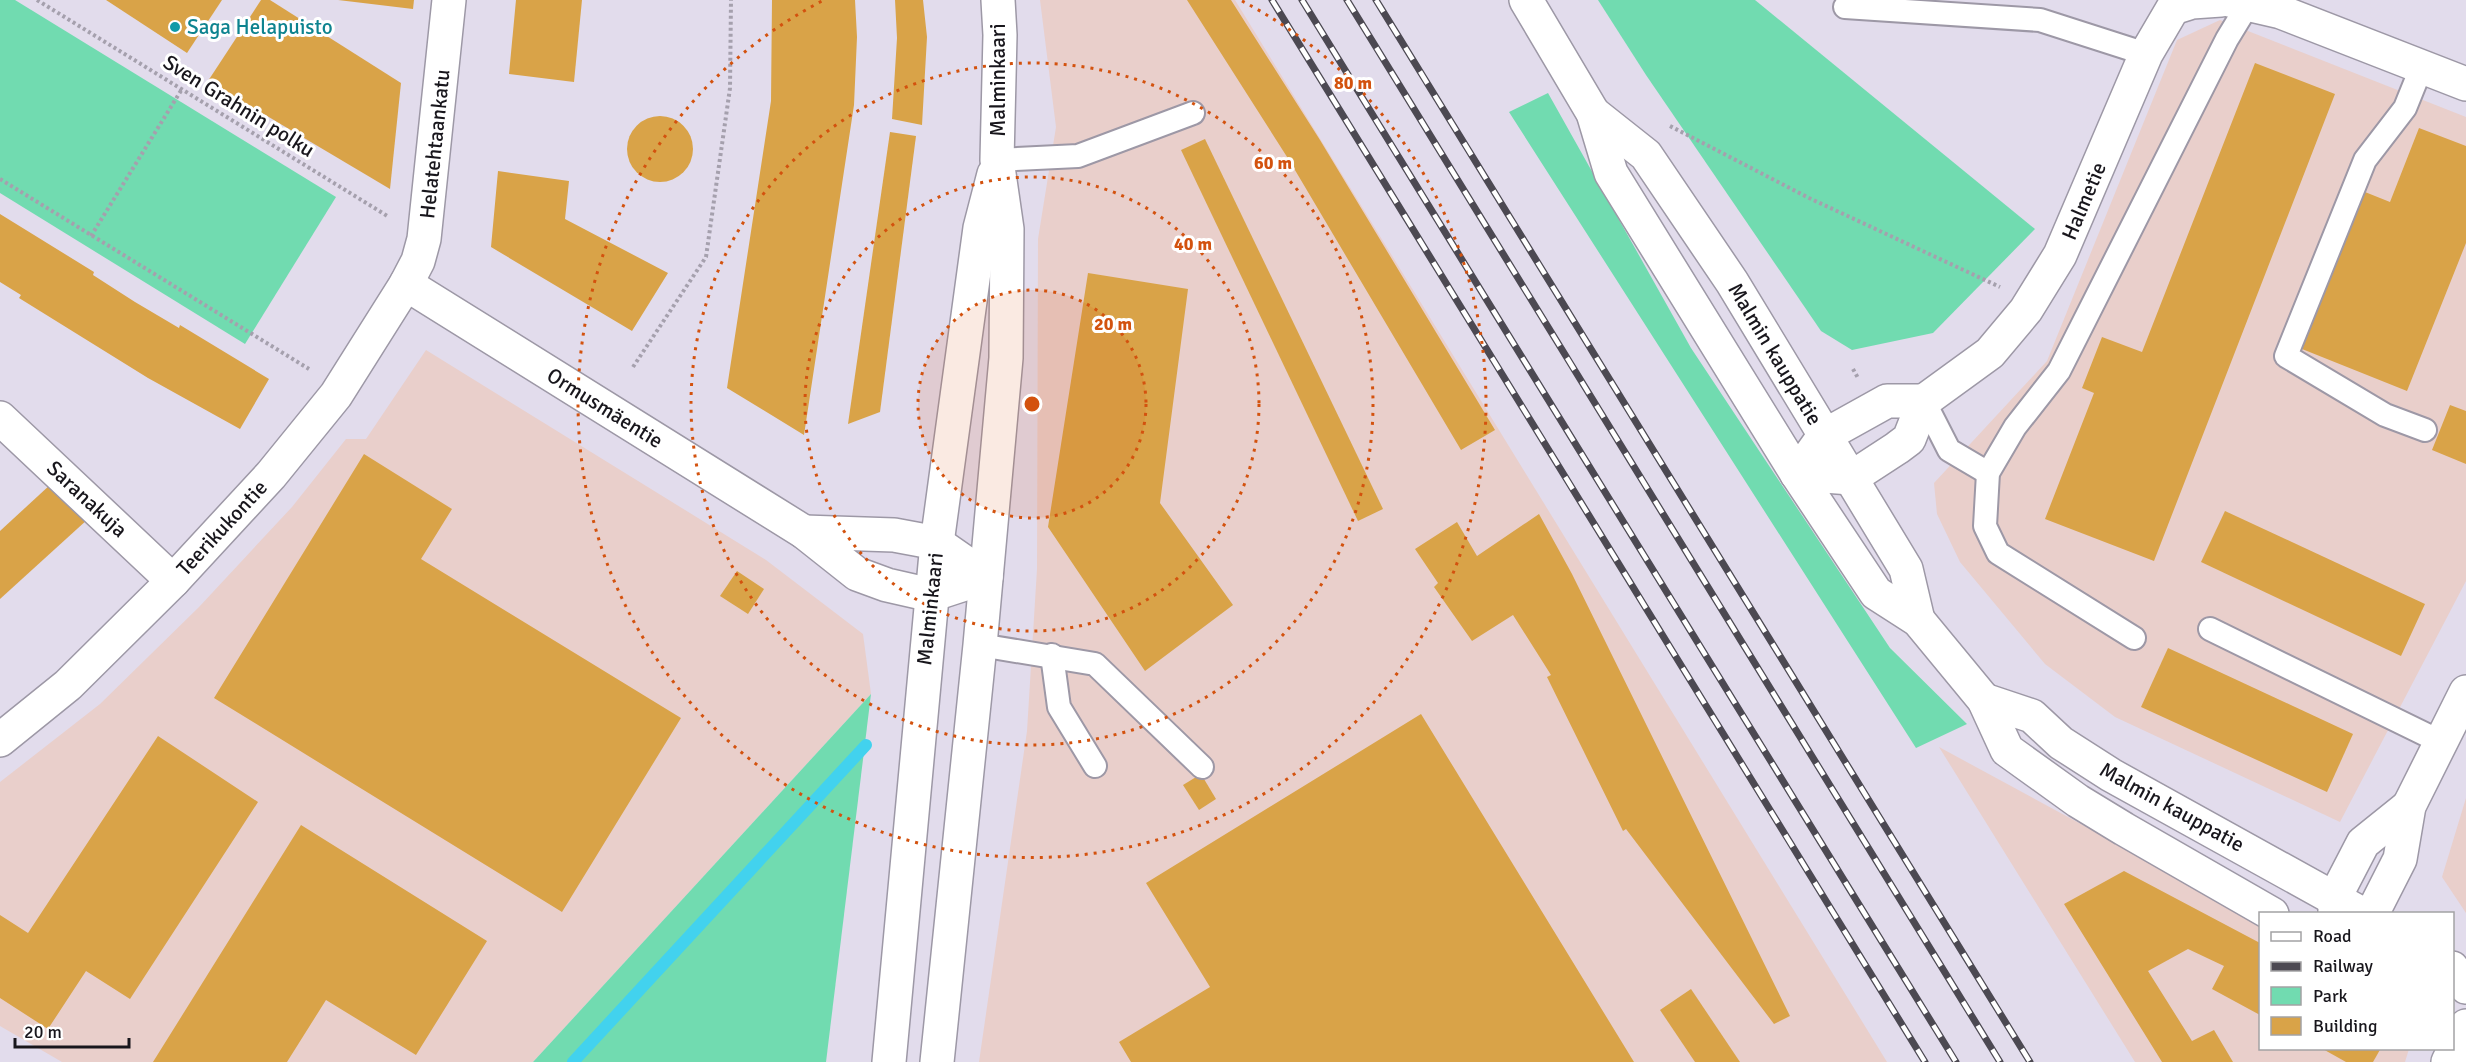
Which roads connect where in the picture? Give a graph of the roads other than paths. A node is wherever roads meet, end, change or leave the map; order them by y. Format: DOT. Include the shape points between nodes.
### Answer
graph roads {
  1 [pos="449,0"];
  2 [pos="998,0"];
  3 [pos="1526,0"];
  4 [pos="2233,1"];
  5 [pos="2171,4"];
  6 [pos="1845,7"];
  7 [pos="2146,54"];
  8 [pos="2422,66"];
  9 [pos="2466,84"];
  10 [pos="1194,113"];
  11 [pos="1593,113"];
  12 [pos="997,160"];
  13 [pos="406,284"];
  14 [pos="1924,401"];
  15 [pos="0,418"];
  16 [pos="2425,430"];
  17 [pos="1824,436"];
  18 [pos="1988,473"];
  19 [pos="1797,474"];
  20 [pos="1851,478"];
  21 [pos="804,532"];
  22 [pos="937,543"];
  23 [pos="986,577"];
  24 [pos="173,581"];
  25 [pos="931,595"];
  26 [pos="1917,620"];
  27 [pos="2210,629"];
  28 [pos="2134,638"];
  29 [pos="980,645"];
  30 [pos="1052,655"];
  31 [pos="2466,692"];
  32 [pos="1984,700"];
  33 [pos="0,740"];
  34 [pos="2441,742"];
  35 [pos="1095,766"];
  36 [pos="1202,767"];
  37 [pos="2409,806"];
  38 [pos="2344,908"];
  39 [pos="2269,912"];
  40 [pos="2373,912"];
  41 [pos="2454,971"];
  42 [pos="2466,987"];
  43 [pos="2466,1026"];
  44 [pos="889,1062"];
  45 [pos="937,1062"];
  46 [pos="2448,1062"];
  1 -- 13 [label="street, Helatehtaankatu" via="424,239"];
  2 -- 12 [label="street, Malminkaari"];
  3 -- 11 [label="street, Malmin kauppatie"];
  4 -- 5 [label="street, Halmetie"];
  4 -- 8 [label="street, Halmetie" via="2280,12"];
  4 -- 18 [label="lane" via="2227,39 2059,371 2015,427"];
  5 -- 7 [label="street, Halmetie"];
  6 -- 7 [label="lane" via="2040,20"];
  7 -- 14 [label="street, Halmetie" via="2060,255 2032,301 1990,353"];
  8 -- 9 [label="street, Halmetie"];
  8 -- 16 [label="lane" via="2405,108 2365,160 2286,356 2385,415"];
  10 -- 12 [label="lane" via="1078,156"];
  11 -- 17 [label="street, Malmin kauppatie" via="1646,154 1732,282"];
  11 -- 19 [label="street, Malmin kauppatie" via="1611,173"];
  12 -- 22 [label="street, Malminkaari" via="980,228"];
  12 -- 23 [label="street, Malminkaari" via="1007,229 1006,357"];
  13 -- 21 [label="street, Ormusmäentie"];
  13 -- 24 [label="street, Teerikukontie" via="323,412"];
  14 -- 17 [label="street" via="1887,401"];
  14 -- 18 [label="lane" via="1949,450"];
  14 -- 20 [label="street" via="1909,439"];
  15 -- 24 [label="street, Saranakuja"];
  17 -- 19 [label="street"];
  17 -- 20 [label="street, Malmin kauppatie"];
  18 -- 28 [label="lane" via="1985,526 1998,553"];
  19 -- 20 [label="street"];
  19 -- 26 [label="street, Malmin kauppatie" via="1876,593"];
  20 -- 26 [label="street, Malmin kauppatie" via="1906,569"];
  21 -- 22 [label="street" via="894,535"];
  21 -- 25 [label="street, Ormusmäentie" via="856,574"];
  22 -- 23 [label="street"];
  22 -- 25 [label="street, Malminkaari"];
  23 -- 25 [label="street"];
  23 -- 29 [label="street, Malminkaari"];
  24 -- 33 [label="street, Teerikukontie" via="68,685"];
  25 -- 44 [label="street, Malminkaari"];
  26 -- 32 [label="street, Malmin kauppatie"];
  27 -- 34 [label="lane"];
  29 -- 30 [label="lane"];
  29 -- 45 [label="street, Malminkaari"];
  30 -- 35 [label="lane" via="1059,707"];
  30 -- 36 [label="lane" via="1095,664"];
  31 -- 34 [label="street"];
  32 -- 38 [label="street, Malmin kauppatie" via="2032,716 2061,742 2111,776"];
  32 -- 39 [label="street, Malmin kauppatie" via="2007,750 2035,771 2124,829"];
  34 -- 37 [label="street"];
  37 -- 38 [label="street" via="2362,843"];
  37 -- 40 [label="street" via="2400,859"];
  41 -- 42 [label="street"];
  43 -- 46 [label="street"];
}
